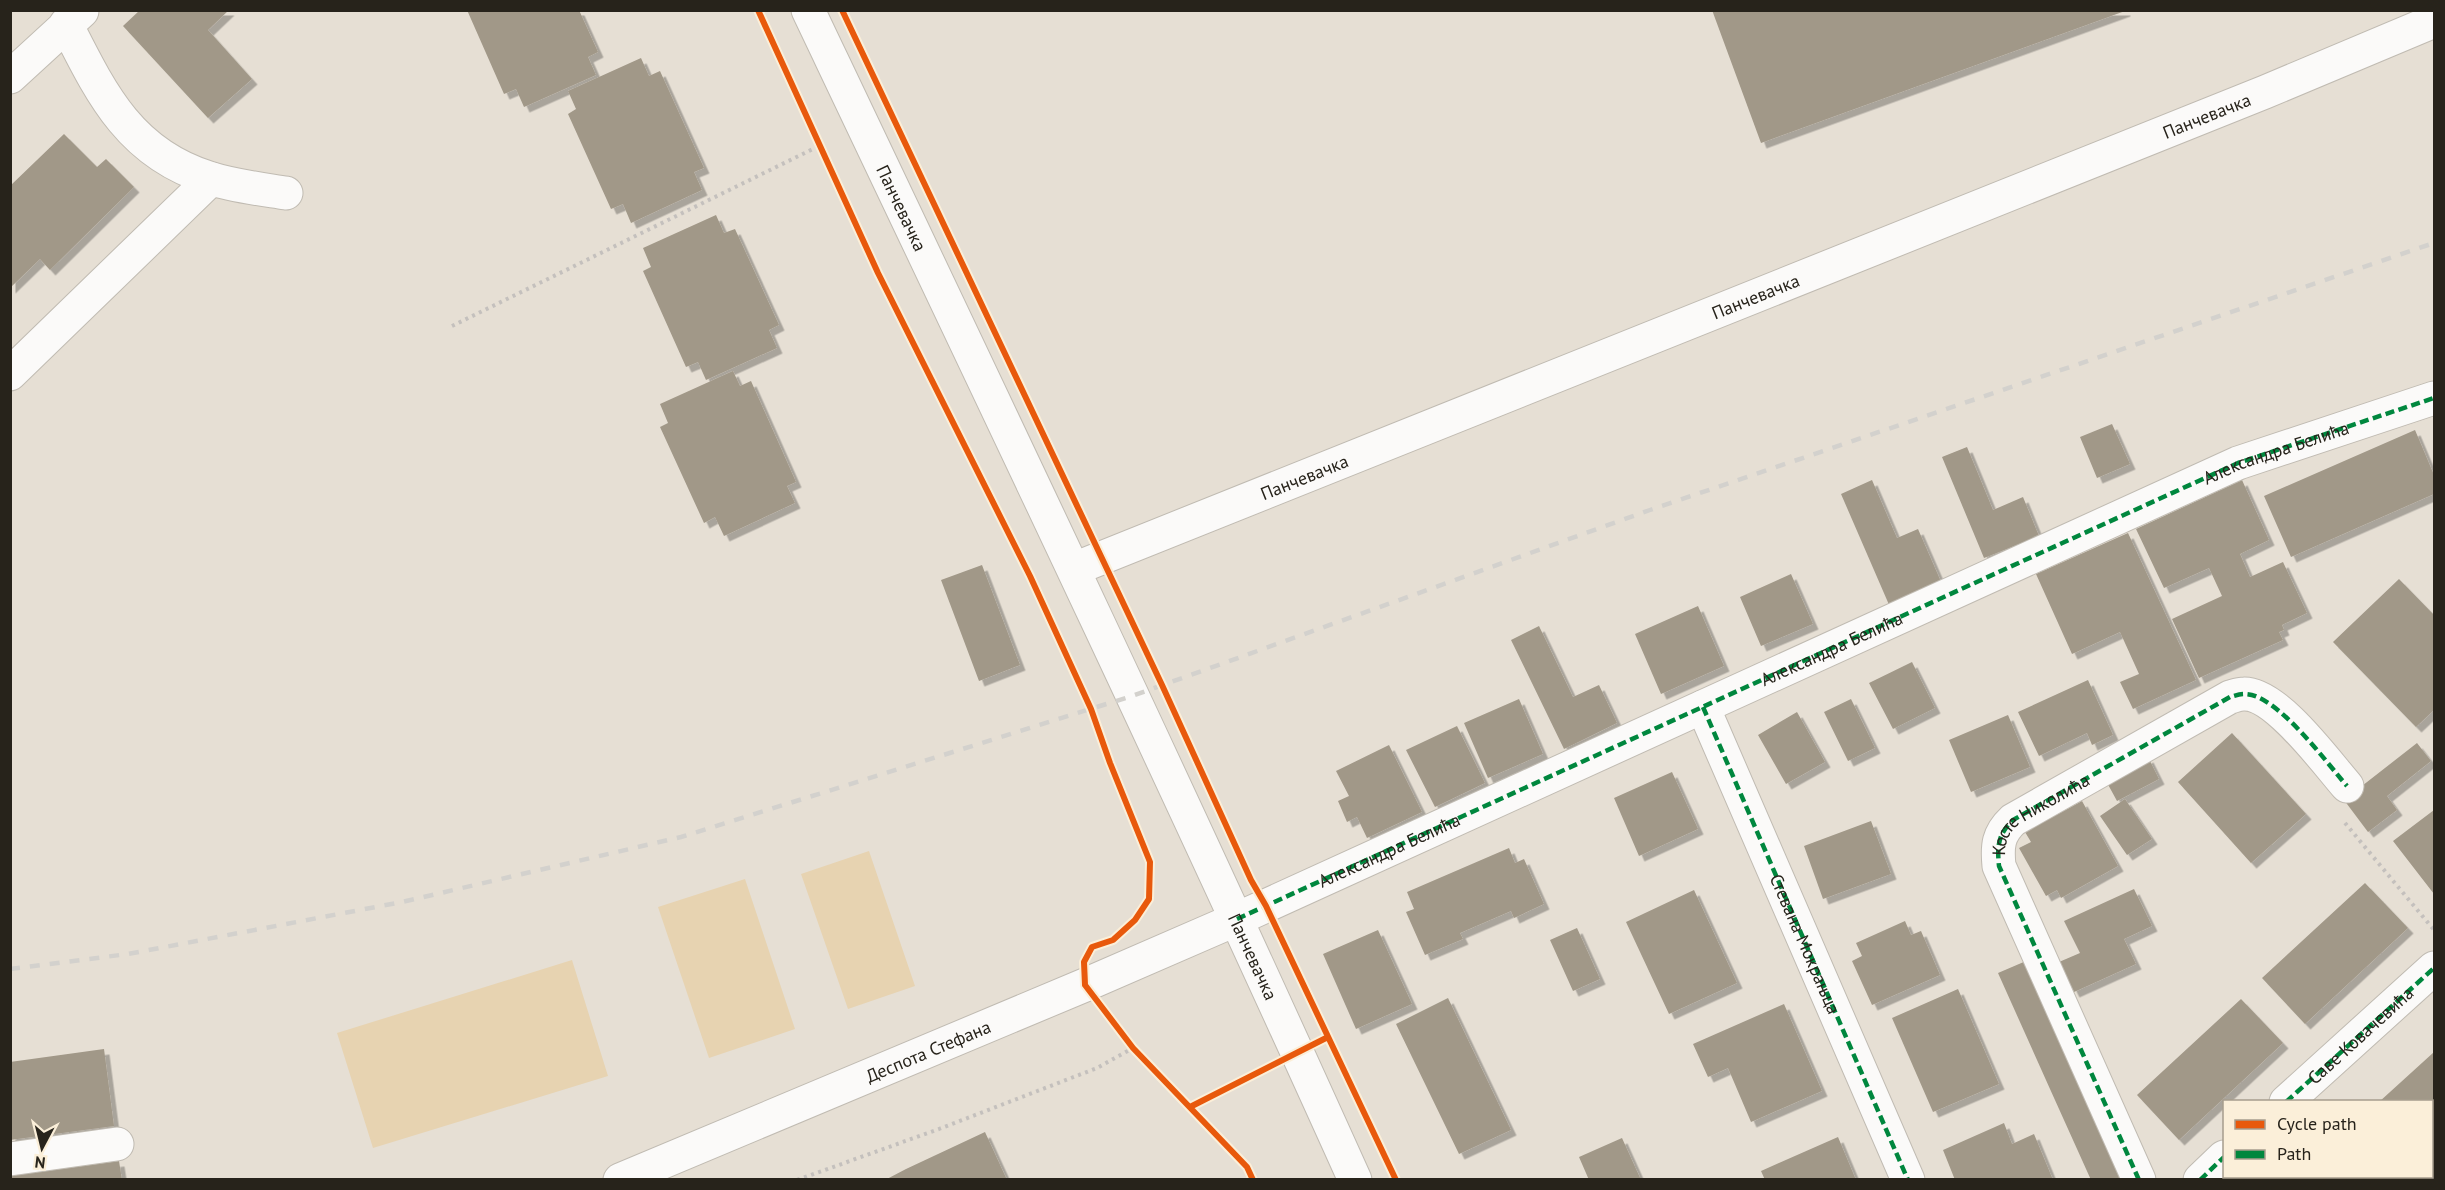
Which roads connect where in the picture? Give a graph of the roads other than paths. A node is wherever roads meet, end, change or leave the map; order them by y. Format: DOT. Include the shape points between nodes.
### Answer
graph roads {
  1 [pos="808,10"];
  2 [pos="74,17"];
  3 [pos="2434,21"];
  4 [pos="10,77"];
  5 [pos="210,179"];
  6 [pos="286,193"];
  7 [pos="10,374"];
  8 [pos="2434,398"];
  9 [pos="1074,569"];
  10 [pos="1703,707"];
  11 [pos="2347,786"];
  12 [pos="1237,919"];
  13 [pos="2434,968"];
  14 [pos="2287,1100"];
  15 [pos="117,1144"];
  16 [pos="2223,1158"];
  17 [pos="10,1159"];
  18 [pos="620,1179"];
  19 [pos="1355,1179"];
  20 [pos="1908,1179"];
  21 [pos="2139,1179"];
  22 [pos="2200,1179"];
  1 -- 9 [label="street, Панчевачка"];
  2 -- 4 [label="street"];
  2 -- 5 [label="street" via="101,92 115,111 168,160"];
  3 -- 9 [label="street, Панчевачка"];
  5 -- 6 [label="street"];
  5 -- 7 [label="street"];
  8 -- 10 [label="street, Александра Белића" via="2238,463"];
  9 -- 12 [label="street, Панчевачка"];
  10 -- 12 [label="street, Александра Белића"];
  10 -- 20 [label="street, Стевана Мокрањца"];
  11 -- 21 [label="street, Косте Николића" via="2280,710 2258,697 2243,694 2230,697 2003,829 1999,866"];
  12 -- 18 [label="street, Деспота Стефана"];
  12 -- 19 [label="street, Панчевачка"];
  13 -- 14 [label="street, Саве Ковачевића"];
  15 -- 17 [label="street"];
  16 -- 22 [label="street"];
}
